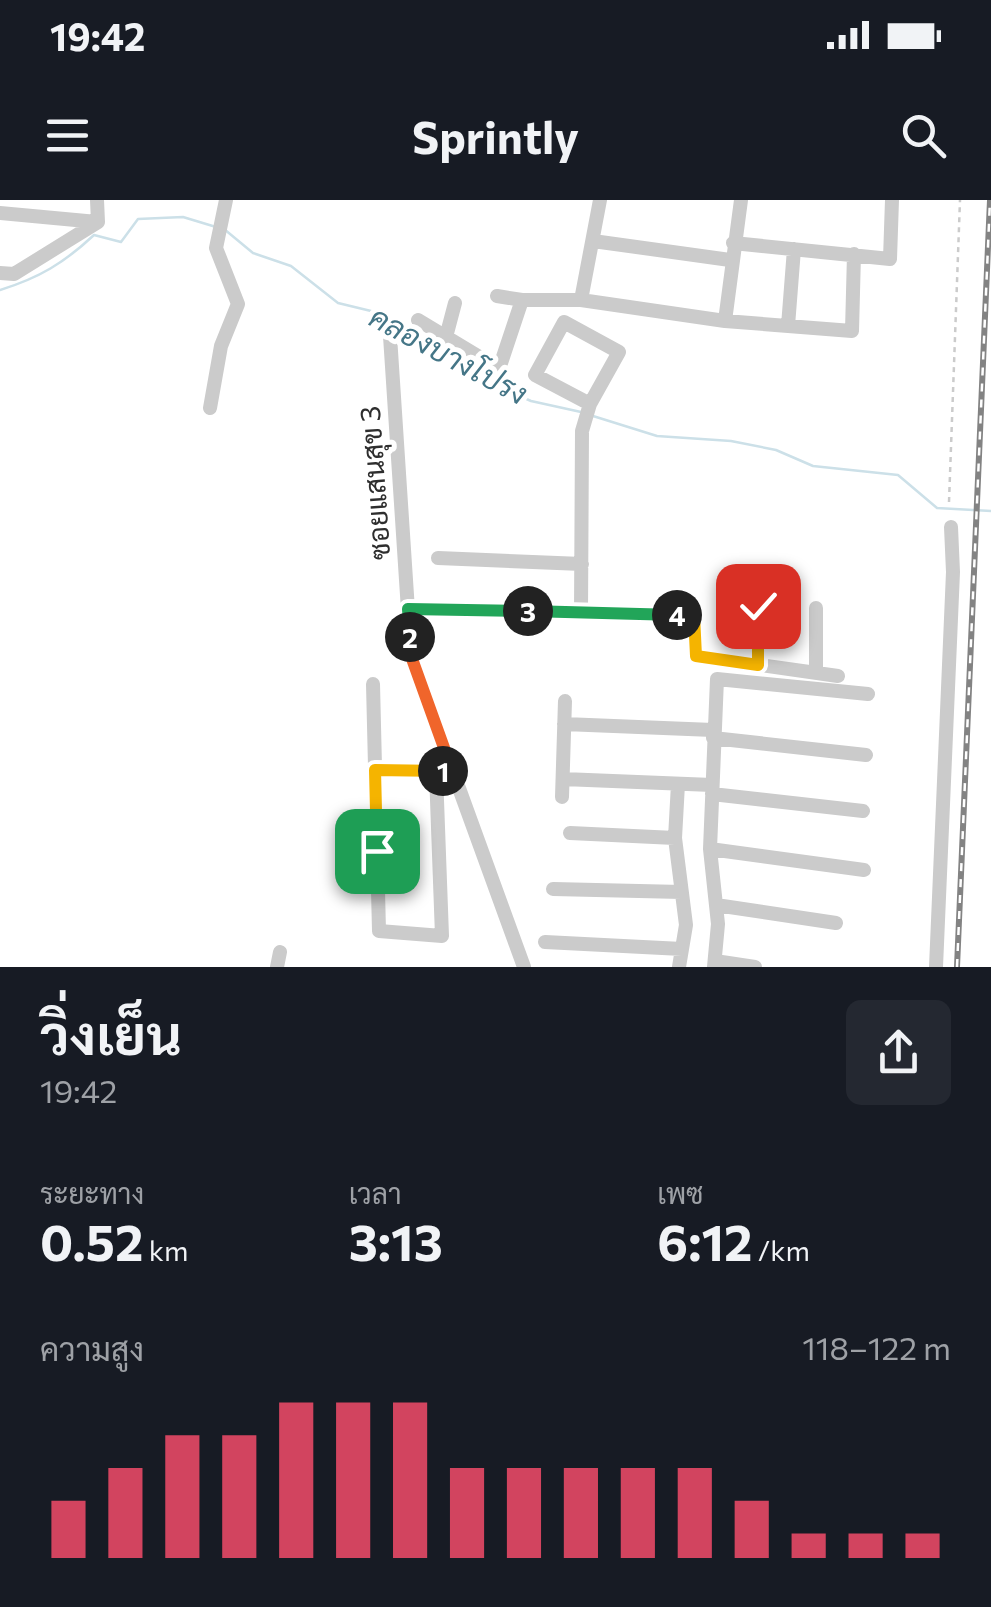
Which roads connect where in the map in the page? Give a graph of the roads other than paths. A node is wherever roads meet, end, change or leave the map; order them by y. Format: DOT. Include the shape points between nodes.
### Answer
graph roads {
  1 [pos="97,200"];
  2 [pos="226,200"];
  3 [pos="600,200"];
  4 [pos="742,200"];
  5 [pos="892,200"];
  6 [pos="0,214"];
  7 [pos="98,222"];
  8 [pos="593,241"];
  9 [pos="734,243"];
  10 [pos="794,249"];
  11 [pos="854,254"];
  12 [pos="730,260"];
  13 [pos="0,272"];
  14 [pos="497,296"];
  15 [pos="522,300"];
  16 [pos="581,300"];
  17 [pos="455,303"];
  18 [pos="418,320"];
  19 [pos="724,321"];
  20 [pos="788,326"];
  21 [pos="390,336"];
  22 [pos="446,337"];
  23 [pos="210,408"];
  24 [pos="588,411"];
  25 [pos="951,527"];
  26 [pos="438,558"];
  27 [pos="582,564"];
  28 [pos="758,606"];
  29 [pos="816,608"];
  30 [pos="408,609"];
  31 [pos="581,612"];
  32 [pos="758,665"];
  33 [pos="816,673"];
  34 [pos="838,676"];
  35 [pos="374,684"];
  36 [pos="868,694"];
  37 [pos="565,701"];
  38 [pos="564,724"];
  39 [pos="713,734"];
  40 [pos="866,755"];
  41 [pos="375,770"];
  42 [pos="452,770"];
  43 [pos="436,772"];
  44 [pos="563,779"];
  45 [pos="678,784"];
  46 [pos="712,789"];
  47 [pos="562,796"];
  48 [pos="863,811"];
  49 [pos="570,833"];
  50 [pos="675,838"];
  51 [pos="710,848"];
  52 [pos="864,870"];
  53 [pos="553,889"];
  54 [pos="682,892"];
  55 [pos="716,906"];
  56 [pos="836,923"];
  57 [pos="546,942"];
  58 [pos="682,949"];
  59 [pos="715,964"];
  60 [pos="524,967"];
  61 [pos="679,967"];
  62 [pos="754,967"];
  63 [pos="936,967"];
  1 -- 7 [label="street"];
  2 -- 23 [label="street" via="218,258 238,304 221,346"];
  3 -- 8 [label="street"];
  4 -- 9 [label="street"];
  5 -- 11 [label="street" via="890,259"];
  6 -- 7 [label="street"];
  7 -- 13 [label="street" via="14,274"];
  8 -- 12 [label="street"];
  8 -- 16 [label="street"];
  9 -- 10 [label="street"];
  9 -- 12 [label="street"];
  10 -- 11 [label="street"];
  10 -- 20 [label="street"];
  11 -- 20 [label="street" via="852,332"];
  12 -- 19 [label="street"];
  14 -- 15 [label="street"];
  15 -- 16 [label="street"];
  15 -- 22 [label="street" via="500,366"];
  16 -- 19 [label="street"];
  17 -- 22 [label="street"];
  18 -- 22 [label="street"];
  19 -- 20 [label="street"];
  21 -- 30 [label="street, ซอยแสนสุข 3"];
  24 -- 24 [label="street" via="618,352 564,322 536,375"];
  24 -- 27 [label="street"];
  25 -- 63 [label="street"];
  26 -- 27 [label="street"];
  27 -- 31 [label="street"];
  28 -- 32 [label="street"];
  29 -- 33 [label="street"];
  30 -- 31 [label="street"];
  30 -- 42 [label="street, ซอยแสนสุข 3" via="411,656"];
  31 -- 32 [label="street" via="694,615 696,656"];
  32 -- 33 [label="street"];
  33 -- 34 [label="street"];
  35 -- 41 [label="street"];
  36 -- 39 [label="street" via="717,679"];
  37 -- 38 [label="street"];
  38 -- 39 [label="street"];
  38 -- 44 [label="street"];
  39 -- 40 [label="street"];
  39 -- 46 [label="street"];
  41 -- 43 [label="street"];
  41 -- 43 [label="street" via="379,931 442,936"];
  42 -- 43 [label="street"];
  42 -- 60 [label="street, ซอยแสนสุข 3"];
  44 -- 45 [label="street"];
  44 -- 47 [label="street"];
  45 -- 46 [label="street"];
  45 -- 50 [label="street"];
  46 -- 48 [label="street"];
  46 -- 51 [label="street"];
  49 -- 50 [label="street"];
  50 -- 54 [label="street"];
  51 -- 52 [label="street"];
  51 -- 55 [label="street"];
  53 -- 54 [label="street"];
  54 -- 58 [label="street"];
  55 -- 56 [label="street"];
  55 -- 59 [label="street"];
  57 -- 58 [label="street"];
  58 -- 61 [label="street"];
  59 -- 62 [label="street"];
}
